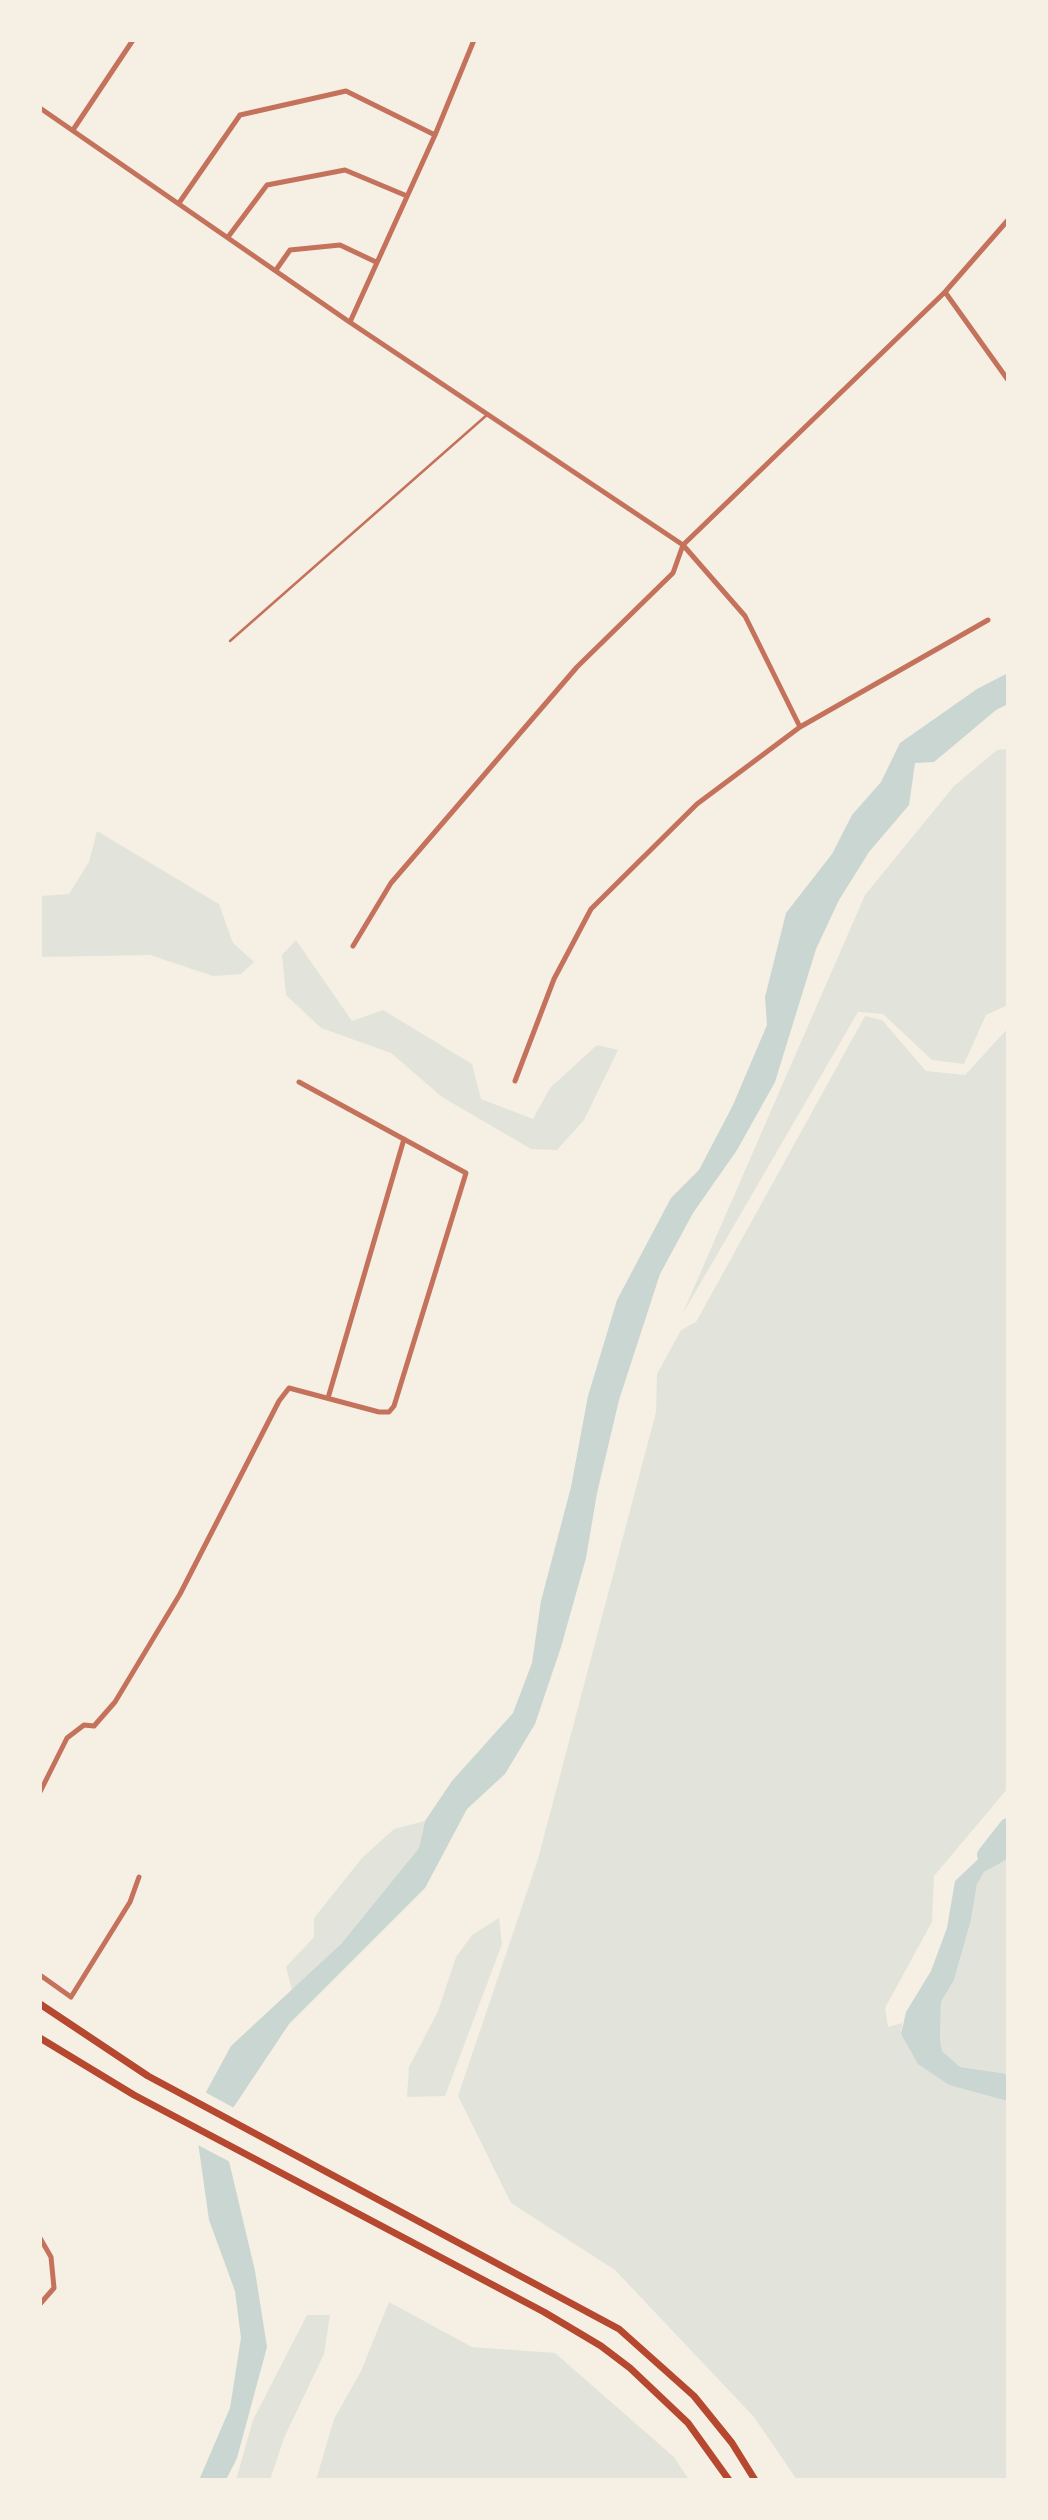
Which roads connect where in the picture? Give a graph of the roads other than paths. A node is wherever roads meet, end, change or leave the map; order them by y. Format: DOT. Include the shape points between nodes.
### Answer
graph roads {
  1 [pos="133,40"];
  2 [pos="474,40"];
  3 [pos="40,108"];
  4 [pos="73,130"];
  5 [pos="435,135"];
  6 [pos="407,196"];
  7 [pos="179,203"];
  8 [pos="1008,220"];
  9 [pos="228,237"];
  10 [pos="376,262"];
  11 [pos="276,270"];
  12 [pos="945,292"];
  13 [pos="350,322"];
  14 [pos="1008,380"];
  15 [pos="488,414"];
  16 [pos="683,545"];
  17 [pos="988,620"];
  18 [pos="230,641"];
  19 [pos="800,727"];
  20 [pos="353,946"];
  21 [pos="515,1081"];
  22 [pos="299,1082"];
  23 [pos="404,1139"];
  24 [pos="328,1398"];
  25 [pos="40,1792"];
  26 [pos="139,1877"];
  27 [pos="40,1975"];
  28 [pos="40,2004"];
  29 [pos="40,2038"];
  30 [pos="40,2238"];
  31 [pos="40,2304"];
  32 [pos="729,2480"];
  33 [pos="755,2480"];
  1 -- 4 [label="street"];
  2 -- 5 [label="street"];
  3 -- 4 [label="street"];
  4 -- 7 [label="street"];
  5 -- 6 [label="street"];
  5 -- 7 [label="street" via="346,91 240,115"];
  6 -- 9 [label="street" via="345,170 267,186"];
  6 -- 10 [label="street"];
  7 -- 9 [label="street"];
  8 -- 12 [label="street"];
  9 -- 11 [label="street"];
  10 -- 11 [label="street" via="340,245 327,246 290,250"];
  10 -- 13 [label="street"];
  11 -- 13 [label="street"];
  12 -- 14 [label="street"];
  12 -- 16 [label="street"];
  13 -- 15 [label="street"];
  15 -- 16 [label="street"];
  15 -- 18 [label="lane"];
  16 -- 19 [label="street" via="745,616"];
  16 -- 20 [label="street" via="673,573 577,667 391,883"];
  17 -- 19 [label="street"];
  19 -- 21 [label="street" via="697,804 591,909 554,979"];
  22 -- 23 [label="street"];
  23 -- 24 [label="street"];
  23 -- 24 [label="street" via="466,1173 394,1406 389,1412 379,1412"];
  24 -- 25 [label="street" via="289,1388 282,1395 180,1594 115,1702 94,1726 85,1725 66,1738"];
  26 -- 27 [label="street" via="130,1902 71,1997"];
  28 -- 33 [label="main road" via="148,2076 619,2329 694,2396"];
  29 -- 32 [label="main road" via="134,2095 601,2346 688,2423"];
  30 -- 31 [label="street" via="51,2257 54,2288"];
}
